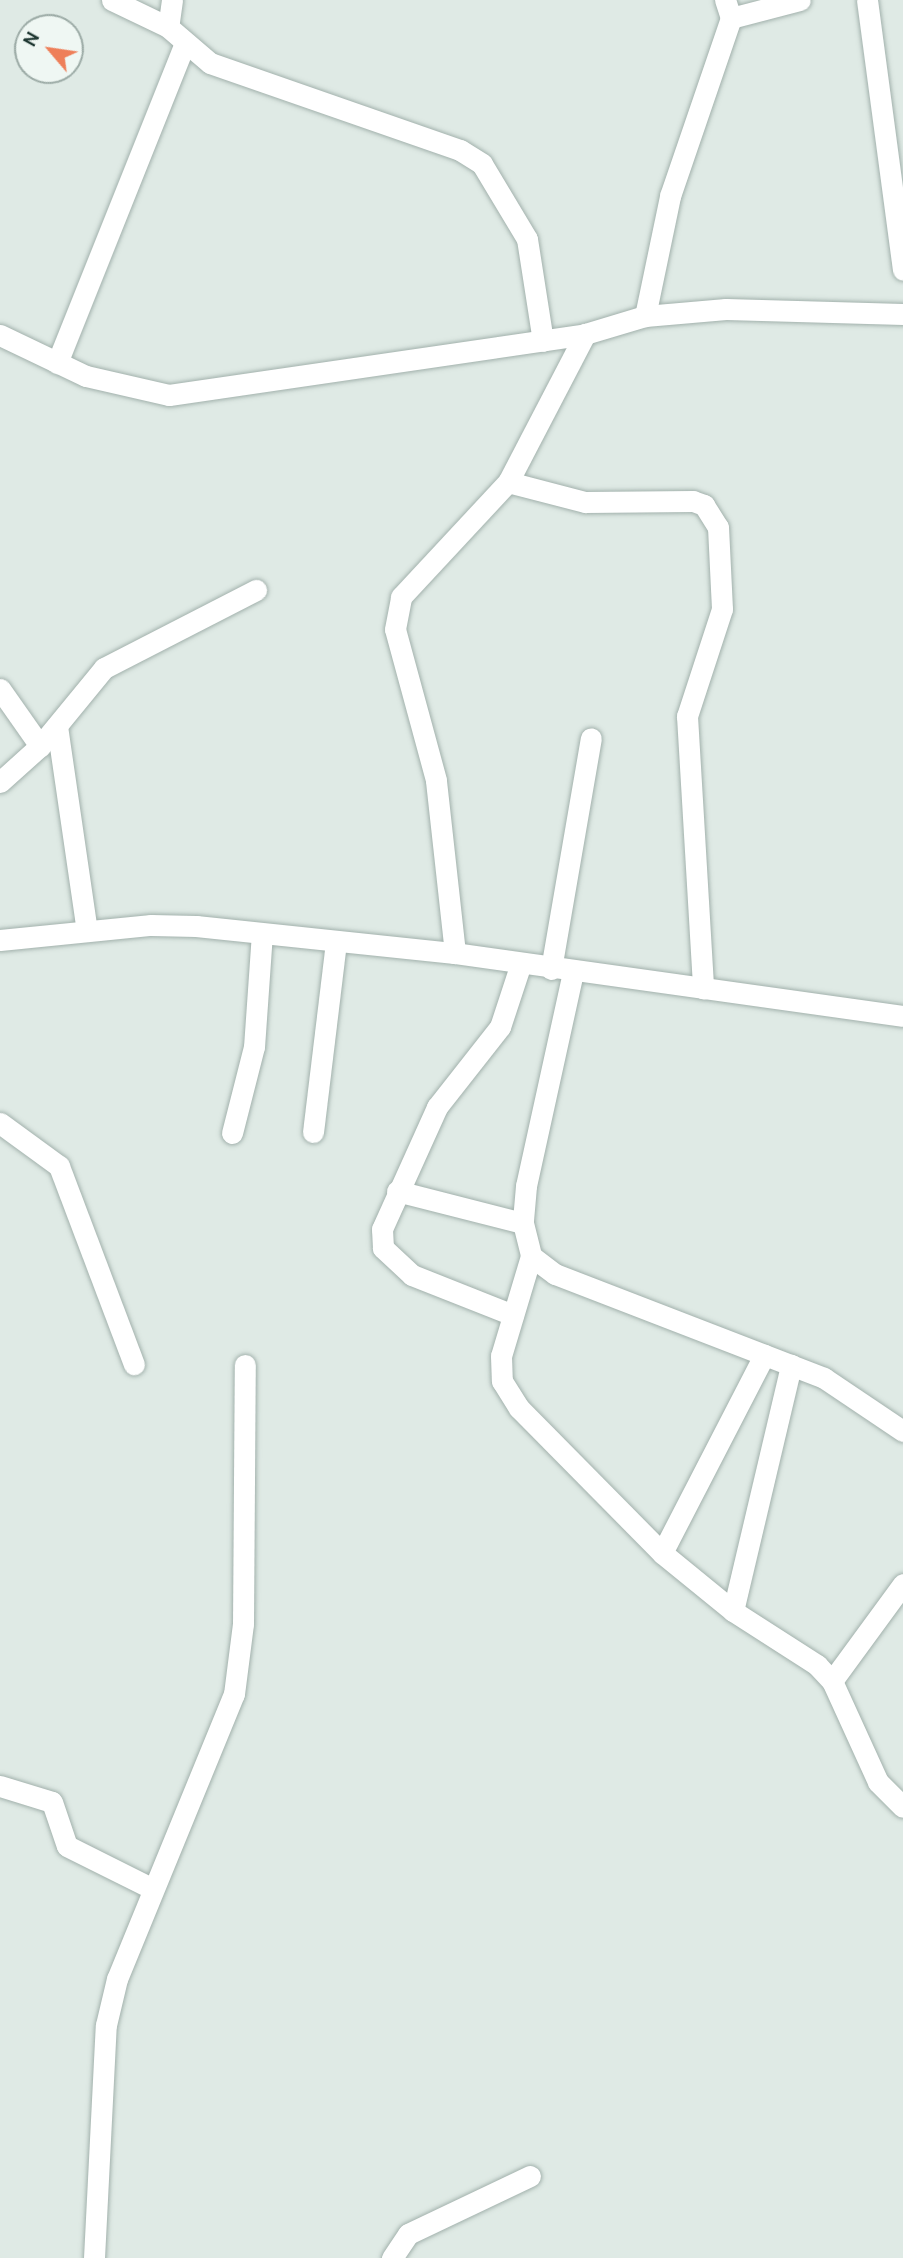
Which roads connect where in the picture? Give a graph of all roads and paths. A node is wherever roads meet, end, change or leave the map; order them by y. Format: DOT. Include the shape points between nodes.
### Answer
graph roads {
  1 [pos="112,0"];
  2 [pos="172,0"];
  3 [pos="800,0"];
  4 [pos="867,0"];
  5 [pos="728,9"];
  6 [pos="168,27"];
  7 [pos="184,46"];
  8 [pos="903,270"];
  9 [pos="903,314"];
  10 [pos="645,316"];
  11 [pos="586,334"];
  12 [pos="0,335"];
  13 [pos="543,341"];
  14 [pos="57,363"];
  15 [pos="508,482"];
  16 [pos="256,590"];
  17 [pos="0,689"];
  18 [pos="57,726"];
  19 [pos="592,738"];
  20 [pos="40,746"];
  21 [pos="0,782"];
  22 [pos="87,931"];
  23 [pos="262,934"];
  24 [pos="0,940"];
  25 [pos="336,942"];
  26 [pos="455,953"];
  27 [pos="521,963"];
  28 [pos="551,969"];
  29 [pos="573,972"];
  30 [pos="703,989"];
  31 [pos="903,1016"];
  32 [pos="0,1123"];
  33 [pos="313,1132"];
  34 [pos="232,1133"];
  35 [pos="397,1191"];
  36 [pos="523,1223"];
  37 [pos="531,1256"];
  38 [pos="513,1315"];
  39 [pos="764,1355"];
  40 [pos="134,1364"];
  41 [pos="245,1365"];
  42 [pos="791,1365"];
  43 [pos="903,1431"];
  44 [pos="662,1553"];
  45 [pos="903,1584"];
  46 [pos="733,1611"];
  47 [pos="832,1681"];
  48 [pos="0,1786"];
  49 [pos="903,1807"];
  50 [pos="153,1889"];
  51 [pos="530,2176"];
  52 [pos="94,2258"];
  53 [pos="392,2258"];
  1 -- 6 [label="street"];
  2 -- 6 [label="street"];
  3 -- 5 [label="street"];
  4 -- 8 [label="street"];
  5 -- 10 [label="street" via="670,196"];
  6 -- 7 [label="street"];
  7 -- 13 [label="street" via="210,63 460,150 482,164 527,239"];
  7 -- 14 [label="street"];
  9 -- 10 [label="street" via="726,309"];
  10 -- 11 [label="street"];
  11 -- 13 [label="street"];
  11 -- 15 [label="street"];
  12 -- 14 [label="street"];
  13 -- 14 [label="street" via="169,395"];
  15 -- 26 [label="street" via="421,569 401,597 395,629 436,780"];
  15 -- 30 [label="street" via="585,502 693,501 704,506 718,527 722,609 687,716"];
  16 -- 18 [label="street" via="104,668"];
  17 -- 20 [label="street"];
  18 -- 20 [label="street"];
  18 -- 22 [label="street"];
  19 -- 28 [label="street"];
  20 -- 21 [label="street"];
  22 -- 23 [label="street" via="150,925"];
  22 -- 24 [label="street"];
  23 -- 25 [label="street"];
  23 -- 34 [label="street" via="254,1047"];
  25 -- 26 [label="street"];
  25 -- 33 [label="street"];
  26 -- 27 [label="street"];
  27 -- 28 [label="street"];
  27 -- 35 [label="street" via="500,1027 437,1107"];
  28 -- 29 [label="street"];
  29 -- 30 [label="street"];
  29 -- 36 [label="street"];
  30 -- 31 [label="street"];
  32 -- 40 [label="street" via="59,1166"];
  35 -- 36 [label="street"];
  35 -- 38 [label="street" via="382,1229 383,1248 392,1260 412,1275"];
  36 -- 37 [label="street"];
  37 -- 38 [label="street"];
  37 -- 39 [label="street" via="555,1275"];
  38 -- 44 [label="street" via="502,1381 519,1408"];
  39 -- 42 [label="street"];
  39 -- 44 [label="street"];
  41 -- 50 [label="street" via="243,1624 234,1694"];
  42 -- 43 [label="street" via="856,1395"];
  42 -- 46 [label="street"];
  44 -- 46 [label="street"];
  45 -- 47 [label="street"];
  46 -- 47 [label="street" via="804,1653"];
  47 -- 49 [label="street" via="878,1782"];
  48 -- 50 [label="street" via="52,1802 67,1846"];
  50 -- 52 [label="street" via="117,1979 106,2025"];
  51 -- 53 [label="street" via="408,2234"];
}
